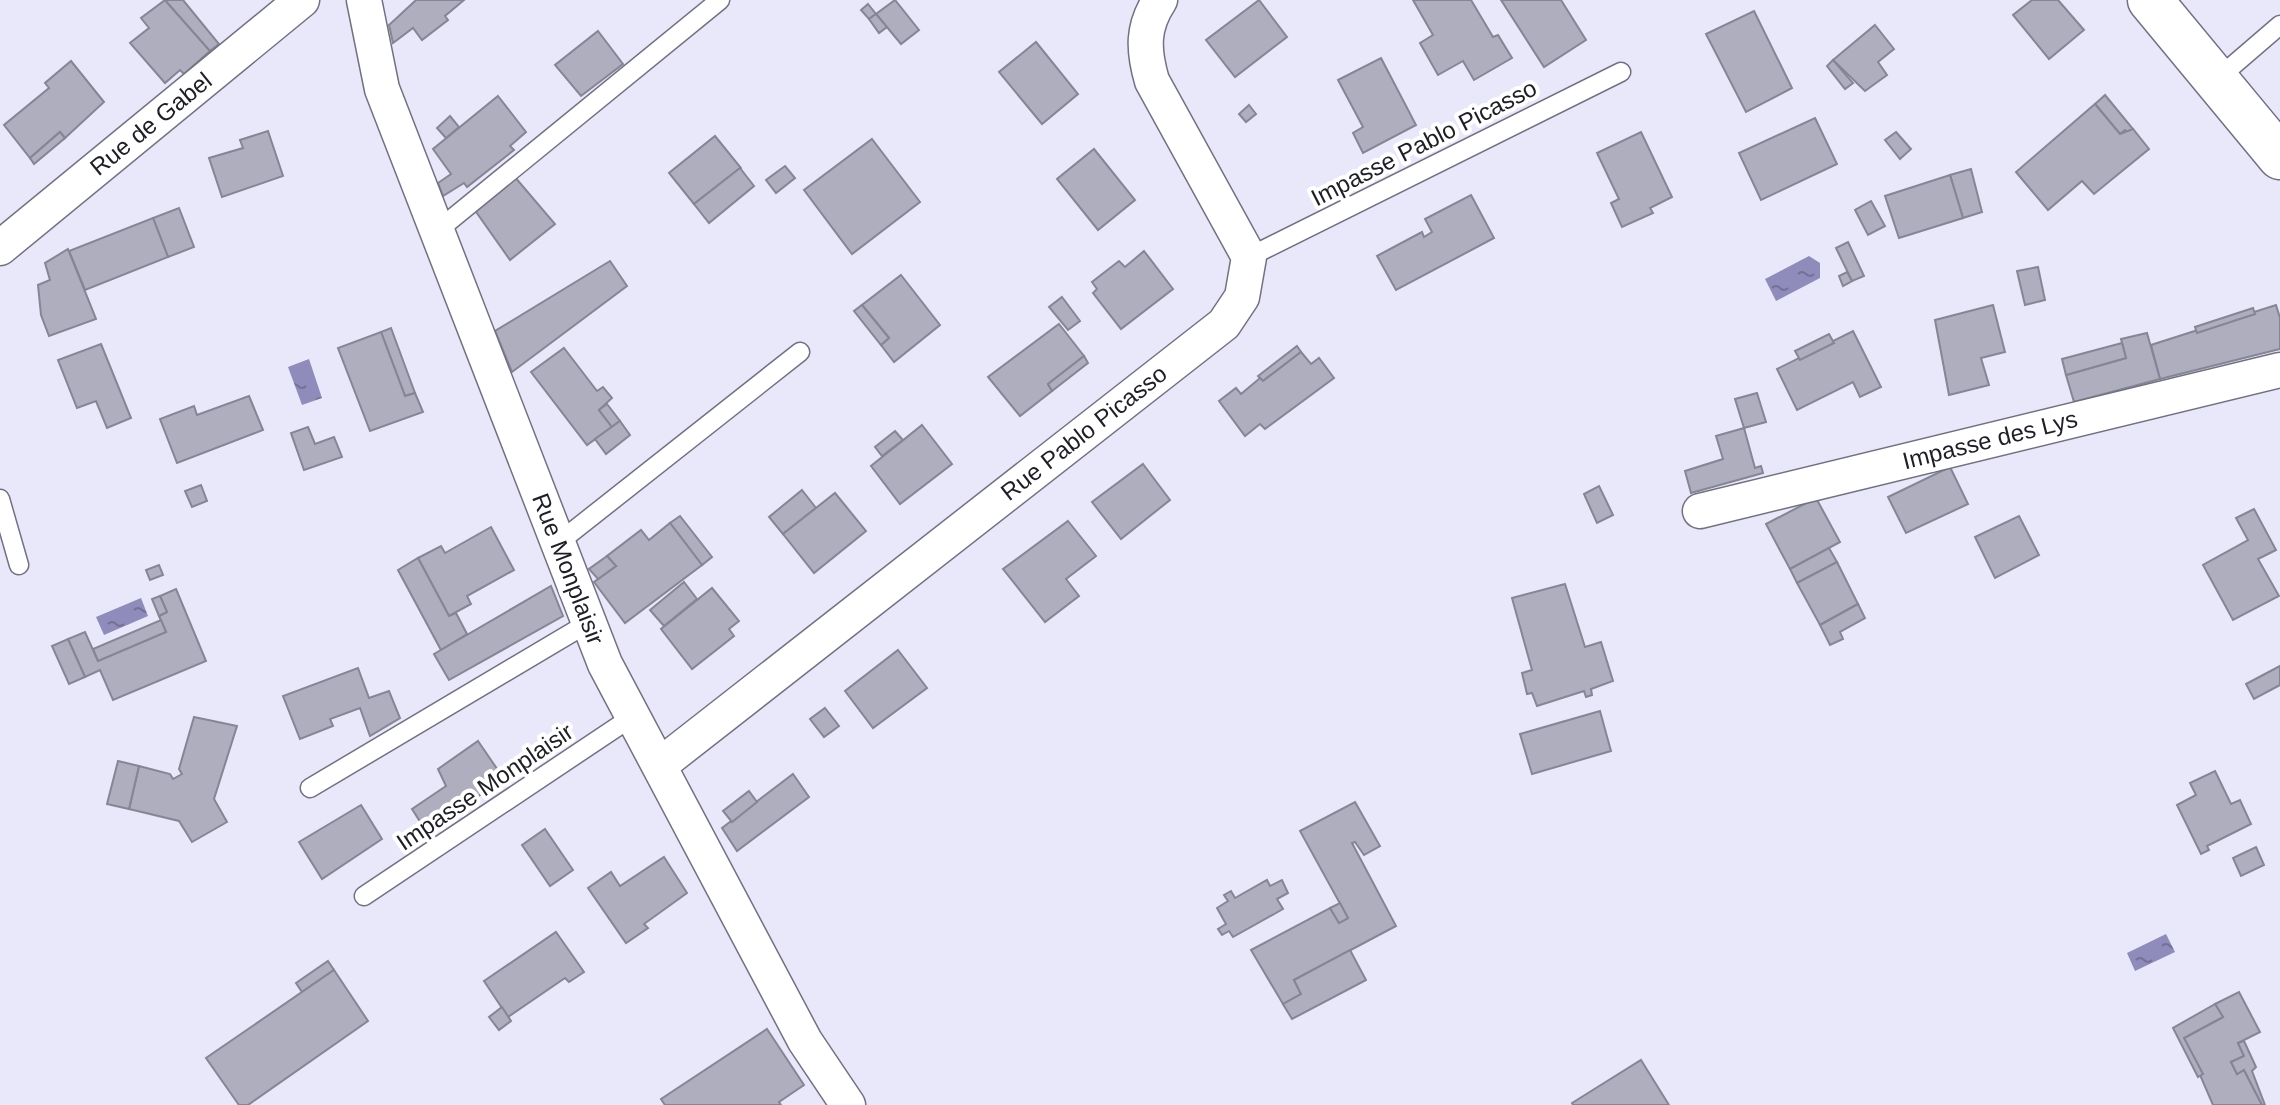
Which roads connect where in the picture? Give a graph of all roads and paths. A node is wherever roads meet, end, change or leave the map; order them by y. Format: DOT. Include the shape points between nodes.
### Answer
graph roads {
  1 [pos="302,0"];
  2 [pos="364,0"];
  3 [pos="720,0"];
  4 [pos="1160,0"];
  5 [pos="2150,0"];
  6 [pos="2280,25"];
  7 [pos="1621,72"];
  8 [pos="2216,80"];
  9 [pos="2280,157"];
  10 [pos="437,231"];
  11 [pos="0,248"];
  12 [pos="1249,257"];
  13 [pos="800,352"];
  14 [pos="2280,370"];
  15 [pos="0,499"];
  16 [pos="1700,511"];
  17 [pos="558,543"];
  18 [pos="19,565"];
  19 [pos="588,623"];
  20 [pos="632,717"];
  21 [pos="660,765"];
  22 [pos="310,788"];
  23 [pos="364,896"];
  24 [pos="848,1105"];
  1 -- 11 [label="street, Rue de Gabel"];
  2 -- 10 [label="street, Rue Monplaisir" via="382,89"];
  3 -- 10 [label="lane"];
  4 -- 12 [label="street" via="1149,17 1143,50 1152,81"];
  5 -- 8 [label="main road"];
  6 -- 8 [label="lane"];
  7 -- 12 [label="lane, Impasse Pablo Picasso"];
  8 -- 9 [label="main road"];
  10 -- 17 [label="street, Rue Monplaisir"];
  12 -- 21 [label="street, Rue Pablo Picasso" via="1242,297 1224,324"];
  13 -- 17 [label="lane"];
  14 -- 16 [label="street, Impasse des Lys"];
  15 -- 18 [label="lane"];
  17 -- 19 [label="street, Rue Monplaisir"];
  19 -- 20 [label="street, Rue Monplaisir"];
  19 -- 22 [label="lane"];
  20 -- 21 [label="street, Rue Monplaisir"];
  20 -- 23 [label="lane, Impasse Monplaisir"];
  21 -- 24 [label="street, Rue Monplaisir" via="805,1041"];
}
